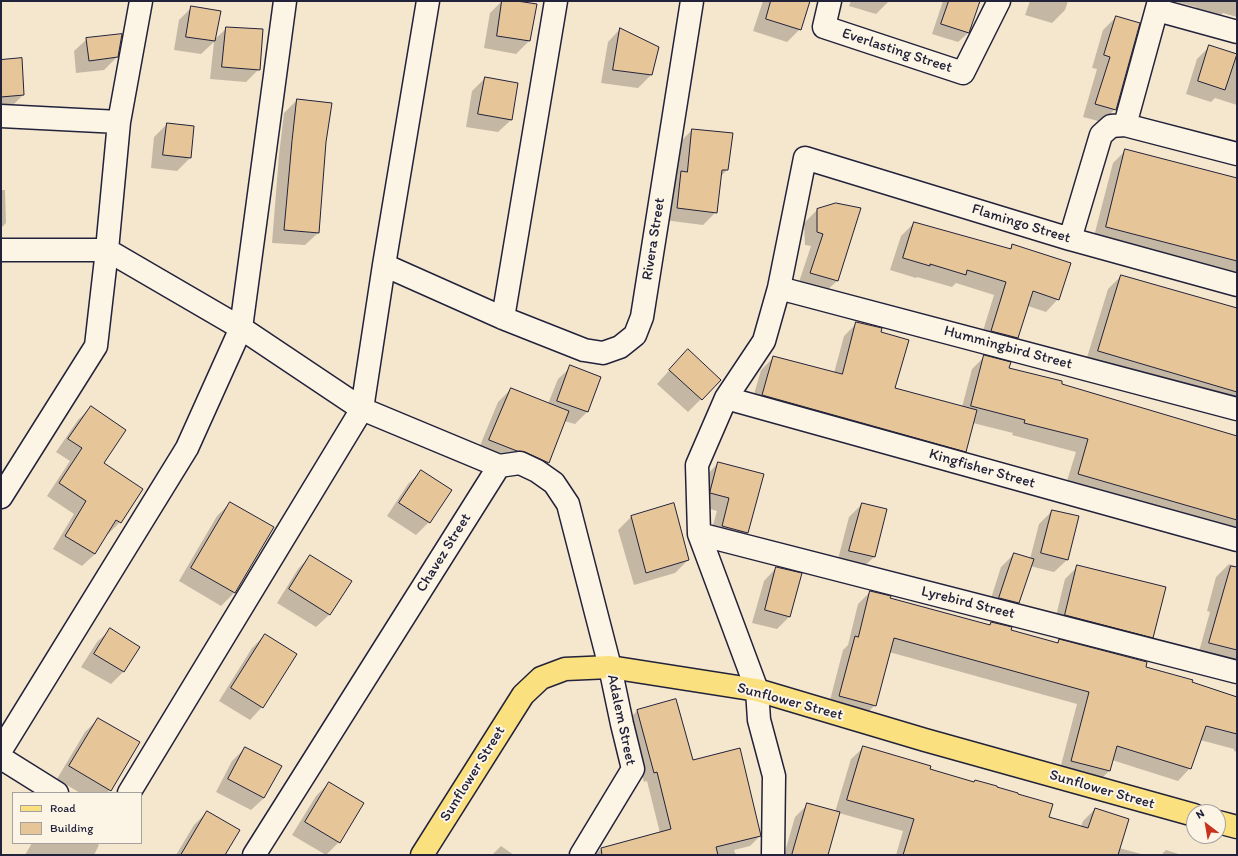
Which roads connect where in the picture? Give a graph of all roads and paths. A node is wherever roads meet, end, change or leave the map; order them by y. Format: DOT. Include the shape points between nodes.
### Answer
graph roads {
  1 [pos="141,1"];
  2 [pos="285,1"];
  3 [pos="428,1"];
  4 [pos="556,1"];
  5 [pos="692,1"];
  6 [pos="830,1"];
  7 [pos="999,1"];
  8 [pos="1158,6"];
  9 [pos="1237,32"];
  10 [pos="1,116"];
  11 [pos="119,122"];
  12 [pos="1125,125"];
  13 [pos="1237,154"];
  14 [pos="1070,239"];
  15 [pos="1,250"];
  16 [pos="107,250"];
  17 [pos="384,265"];
  18 [pos="1237,285"];
  19 [pos="779,288"];
  20 [pos="503,318"];
  21 [pos="241,328"];
  22 [pos="726,398"];
  23 [pos="362,409"];
  24 [pos="1237,409"];
  25 [pos="499,466"];
  26 [pos="1,497"];
  27 [pos="699,534"];
  28 [pos="1237,540"];
  29 [pos="610,667"];
  30 [pos="1237,672"];
  31 [pos="757,690"];
  32 [pos="1,750"];
  33 [pos="1,758"];
  34 [pos="55,792"];
  35 [pos="130,792"];
  36 [pos="1186,813"];
  37 [pos="1226,824"];
  38 [pos="1237,827"];
  39 [pos="254,855"];
  40 [pos="422,855"];
  41 [pos="581,855"];
  42 [pos="773,855"];
  1 -- 11 [label="street"];
  2 -- 21 [label="street"];
  3 -- 17 [label="street"];
  4 -- 20 [label="street"];
  5 -- 20 [label="street, Rivera Street" via="642,318 635,335 620,347 603,353 584,350"];
  6 -- 7 [label="street, Everlasting Street" via="824,27 963,73"];
  8 -- 9 [label="street"];
  8 -- 12 [label="street"];
  10 -- 11 [label="street"];
  11 -- 16 [label="street"];
  12 -- 13 [label="street"];
  12 -- 14 [label="street" via="1111,126 1101,135"];
  14 -- 18 [label="street, Flamingo Street"];
  14 -- 19 [label="street, Flamingo Street" via="806,158"];
  15 -- 16 [label="street"];
  16 -- 21 [label="street"];
  16 -- 26 [label="street" via="96,346"];
  17 -- 20 [label="street, Rivera Street"];
  17 -- 23 [label="street"];
  19 -- 22 [label="street" via="764,341"];
  19 -- 24 [label="street, Hummingbird Street"];
  21 -- 23 [label="street"];
  21 -- 32 [label="street" via="187,448"];
  22 -- 27 [label="street" via="697,465"];
  22 -- 28 [label="street, Kingfisher Street"];
  23 -- 25 [label="street"];
  23 -- 35 [label="street"];
  25 -- 29 [label="street" via="520,463 537,471 554,483 568,504"];
  25 -- 39 [label="street, Chavez Street"];
  27 -- 30 [label="street, Lyrebird Street"];
  27 -- 31 [label="street"];
  29 -- 31 [label="main road, Sunflower Street"];
  29 -- 40 [label="main road, Sunflower Street" via="565,669 541,678 523,695"];
  29 -- 41 [label="street, Adalem Street" via="634,770"];
  31 -- 36 [label="main road, Sunflower Street"];
  31 -- 42 [label="street" via="759,720 774,776"];
  33 -- 34 [label="street"];
  37 -- 38 [label="main road"];
}
